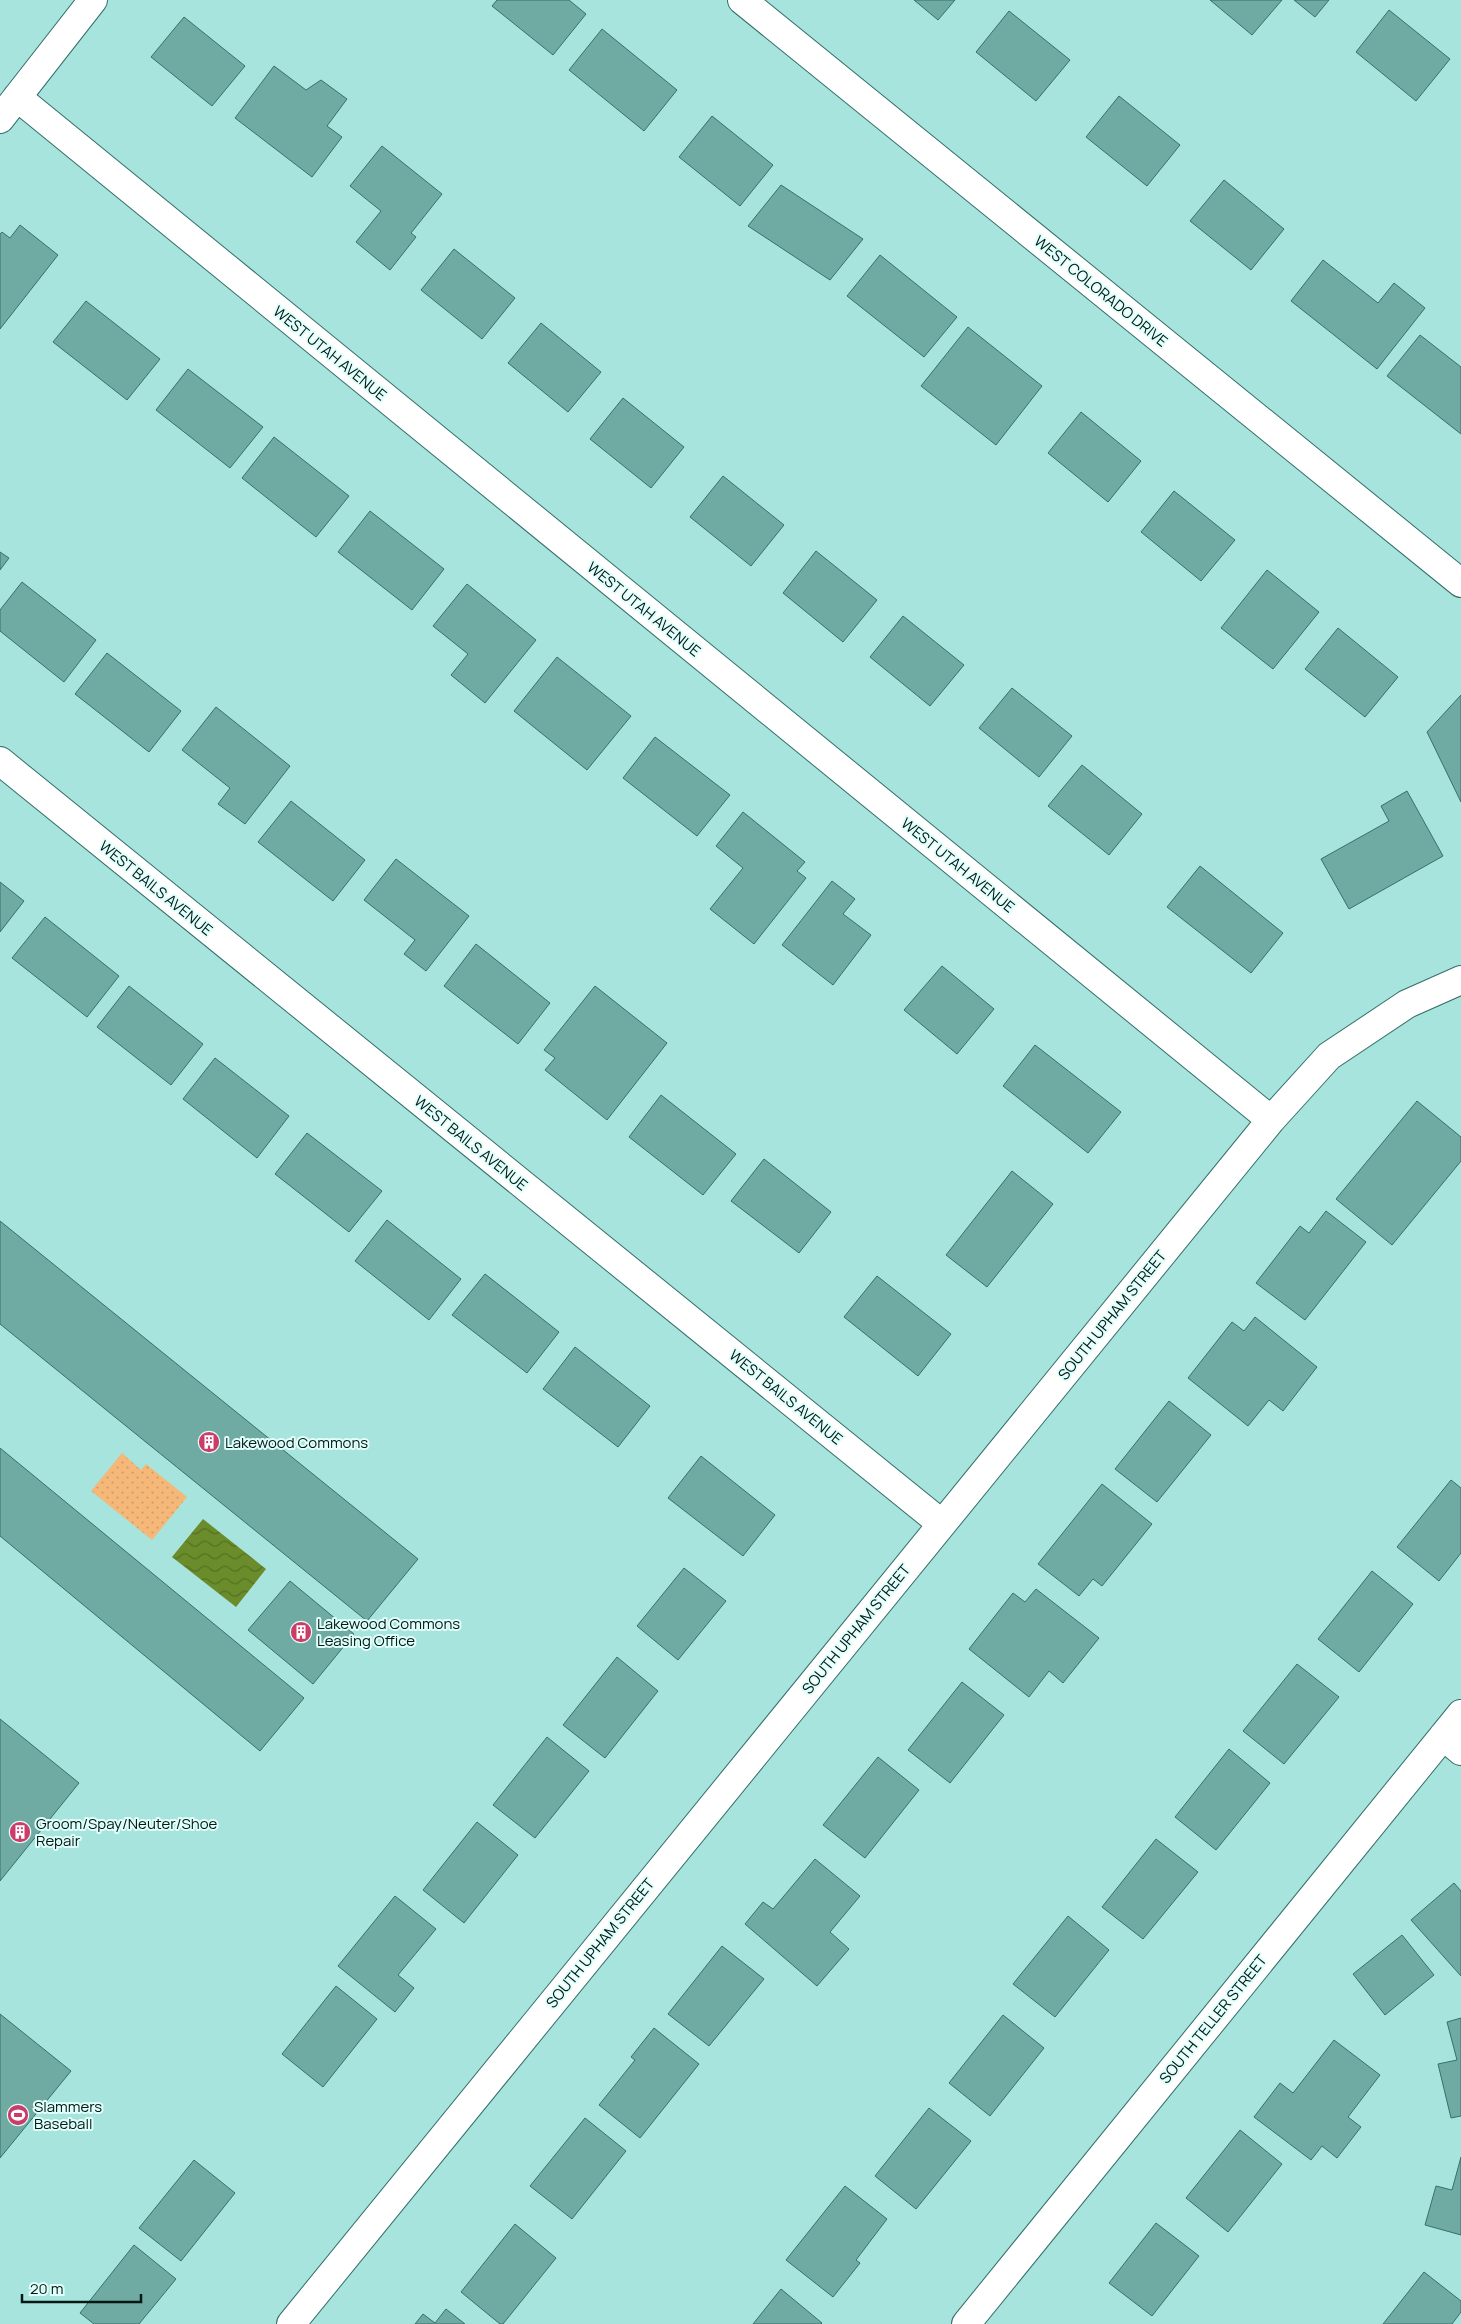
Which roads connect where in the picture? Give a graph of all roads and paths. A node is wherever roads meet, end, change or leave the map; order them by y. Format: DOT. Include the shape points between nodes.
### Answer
graph roads {
  1 [pos="93,0"];
  2 [pos="742,0"];
  3 [pos="17,97"];
  4 [pos="0,119"];
  5 [pos="1461,582"];
  6 [pos="0,761"];
  7 [pos="1461,980"];
  8 [pos="1271,1120"];
  9 [pos="942,1524"];
  10 [pos="1461,1714"];
  11 [pos="1452,1744"];
  12 [pos="291,2324"];
  13 [pos="966,2324"];
  1 -- 3 [label="street"];
  2 -- 5 [label="street, WEST COLORADO DRIVE"];
  3 -- 4 [label="street"];
  3 -- 8 [label="street, WEST UTAH AVENUE"];
  6 -- 9 [label="street, WEST BAILS AVENUE"];
  7 -- 8 [label="street, SOUTH UPHAM STREET" via="1407,1004 1328,1056"];
  8 -- 9 [label="street, SOUTH UPHAM STREET"];
  9 -- 12 [label="street, SOUTH UPHAM STREET"];
  10 -- 11 [label="street, SOUTH TELLER STREET"];
  11 -- 13 [label="street, SOUTH TELLER STREET"];
}
